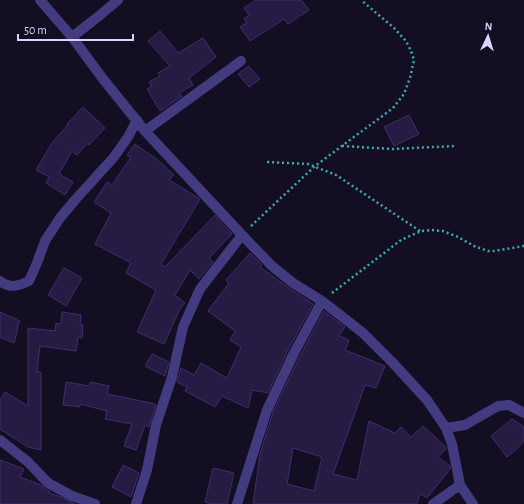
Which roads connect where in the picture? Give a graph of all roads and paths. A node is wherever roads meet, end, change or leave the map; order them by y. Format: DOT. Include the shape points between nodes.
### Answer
graph roads {
  1 [pos="40,0"];
  2 [pos="118,0"];
  3 [pos="361,0"];
  4 [pos="72,37"];
  5 [pos="241,61"];
  6 [pos="137,120"];
  7 [pos="145,131"];
  8 [pos="342,146"];
  9 [pos="455,146"];
  10 [pos="267,162"];
  11 [pos="315,166"];
  12 [pos="421,231"];
  13 [pos="242,235"];
  14 [pos="524,246"];
  15 [pos="0,281"];
  16 [pos="322,301"];
  17 [pos="524,413"];
  18 [pos="446,428"];
  19 [pos="0,440"];
  20 [pos="460,485"];
  21 [pos="95,504"];
  22 [pos="136,504"];
  23 [pos="237,504"];
  24 [pos="433,504"];
  25 [pos="473,504"];
  1 -- 4 [label="street"];
  2 -- 4 [label="street"];
  3 -- 8 [label="path" via="406,41 414,60 404,94 394,108"];
  4 -- 6 [label="street"];
  5 -- 7 [label="street"];
  6 -- 7 [label="street"];
  6 -- 15 [label="street" via="114,157 60,218 45,241 29,281 18,287 5,285"];
  7 -- 13 [label="street"];
  8 -- 9 [label="path" via="393,149"];
  8 -- 11 [label="path"];
  10 -- 11 [label="path"];
  11 -- 12 [label="path" via="336,175"];
  11 -- 13 [label="path"];
  12 -- 14 [label="path" via="444,231 488,251"];
  12 -- 16 [label="path" via="401,240"];
  13 -- 16 [label="street" via="272,266"];
  13 -- 22 [label="street" via="200,289 184,327"];
  16 -- 18 [label="street" via="364,333 427,400"];
  16 -- 23 [label="street" via="294,353 268,410"];
  17 -- 18 [label="street" via="509,405 498,406 465,425"];
  18 -- 20 [label="street" via="452,444"];
  19 -- 21 [label="street" via="28,462 48,483 72,496"];
  20 -- 24 [label="street"];
  20 -- 25 [label="street"];
}
